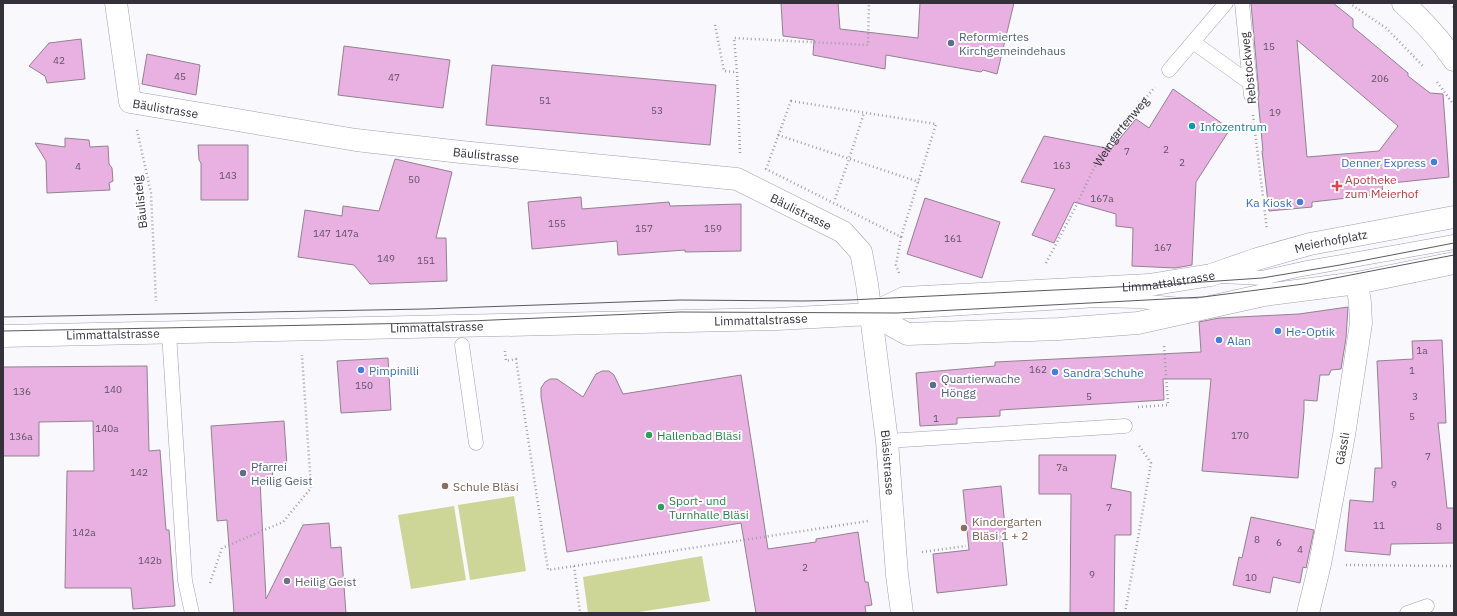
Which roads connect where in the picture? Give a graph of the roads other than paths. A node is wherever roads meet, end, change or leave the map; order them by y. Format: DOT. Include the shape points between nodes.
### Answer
graph roads {
  1 [pos="116,3"];
  2 [pos="1226,3"];
  3 [pos="1242,3"];
  4 [pos="1403,3"];
  5 [pos="1193,42"];
  6 [pos="1454,60"];
  7 [pos="1169,70"];
  8 [pos="1454,217"];
  9 [pos="1454,242"];
  10 [pos="1454,263"];
  11 [pos="1211,276"];
  12 [pos="1357,283"];
  13 [pos="1209,308"];
  14 [pos="871,314"];
  15 [pos="169,334"];
  16 [pos="3,336"];
  17 [pos="462,345"];
  18 [pos="1125,426"];
  19 [pos="887,441"];
  20 [pos="476,443"];
  21 [pos="1427,606"];
  22 [pos="192,613"];
  23 [pos="902,613"];
  24 [pos="1308,613"];
  25 [pos="1407,613"];
  1 -- 14 [label="street, Bäulistrasse" via="130,102 356,140 737,179 843,232 861,252"];
  2 -- 5 [label="lane"];
  3 -- 5 [label="lane, Rebstockweg" via="1250,89"];
  4 -- 6 [label="street" via="1424,22"];
  5 -- 7 [label="lane"];
  8 -- 11 [label="street, Meierhofplatz" via="1310,244 1257,259"];
  9 -- 11 [label="lane" via="1262,278"];
  10 -- 12 [label="street"];
  11 -- 13 [label="street, Limmattalstrasse"];
  11 -- 14 [label="street, Limmattalstrasse" via="1137,286 904,298"];
  12 -- 13 [label="street" via="1264,296"];
  12 -- 24 [label="street, Gässli" via="1361,323 1344,435 1320,564"];
  13 -- 14 [label="street, Limmattalstrasse" via="1138,323 1059,329 907,334"];
  14 -- 15 [label="street, Limmattalstrasse" via="777,319"];
  14 -- 19 [label="street, Bläsistrasse"];
  15 -- 16 [label="street, Limmattalstrasse"];
  15 -- 22 [label="lane" via="185,581"];
  17 -- 20 [label="lane"];
  18 -- 19 [label="lane"];
  19 -- 23 [label="street, Bläsistrasse"];
  21 -- 25 [label="lane"];
}
